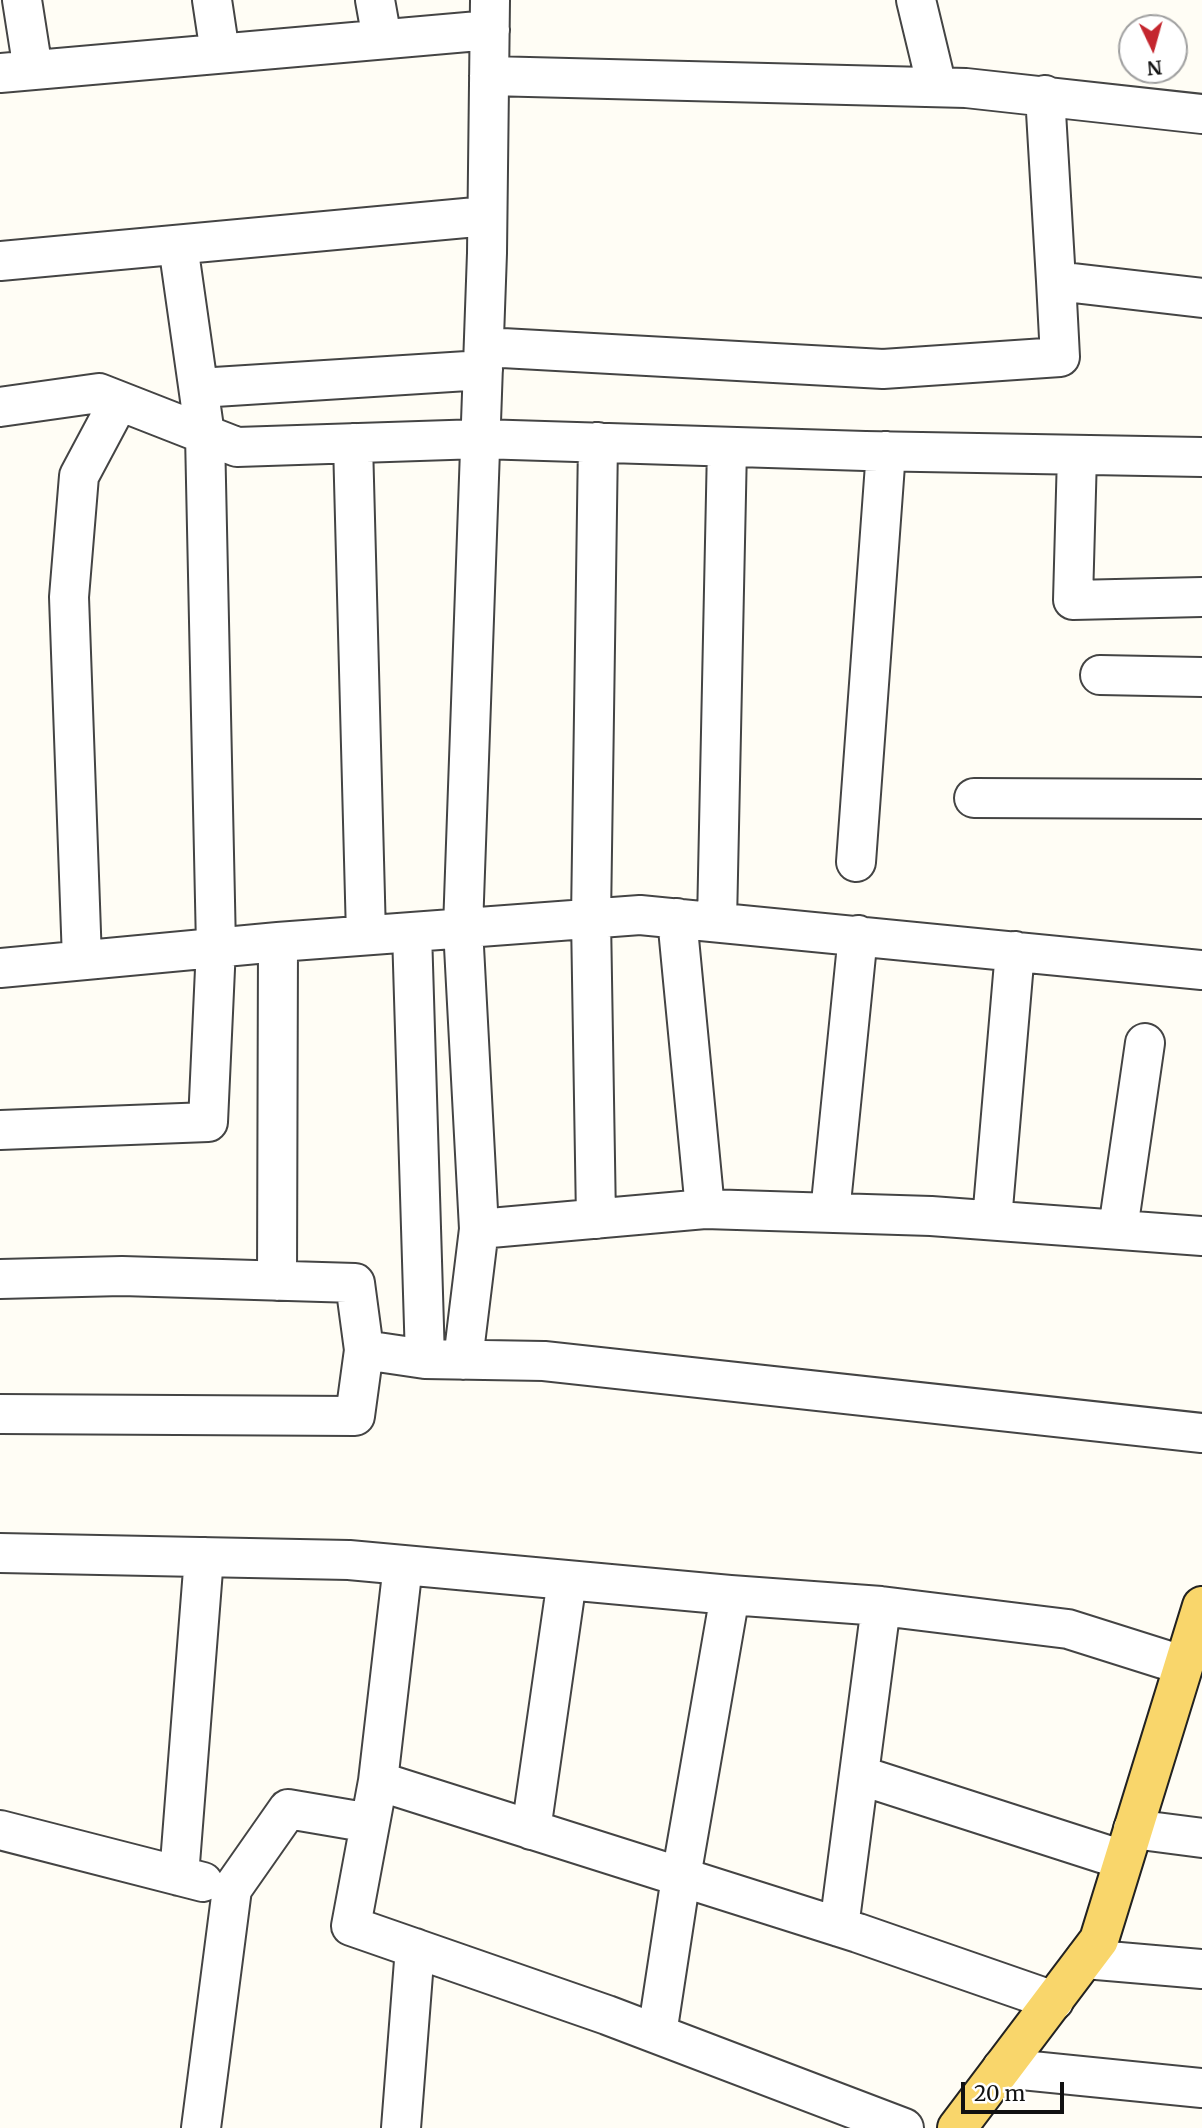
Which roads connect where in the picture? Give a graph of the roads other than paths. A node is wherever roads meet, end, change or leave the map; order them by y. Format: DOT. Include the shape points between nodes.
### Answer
graph roads {
  1 [pos="22,0"];
  2 [pos="212,0"];
  3 [pos="375,0"];
  4 [pos="916,0"];
  5 [pos="490,15"];
  6 [pos="382,39"];
  7 [pos="220,54"];
  8 [pos="17,71"];
  9 [pos="489,76"];
  10 [pos="937,87"];
  11 [pos="1045,95"];
  12 [pos="1202,114"];
  13 [pos="487,216"];
  14 [pos="178,245"];
  15 [pos="0,261"];
  16 [pos="1056,281"];
  17 [pos="1202,298"];
  18 [pos="483,358"];
  19 [pos="199,388"];
  20 [pos="119,401"];
  21 [pos="0,407"];
  22 [pos="205,435"];
  23 [pos="481,439"];
  24 [pos="598,442"];
  25 [pos="353,443"];
  26 [pos="727,447"];
  27 [pos="886,451"];
  28 [pos="1077,455"];
  29 [pos="1202,457"];
  30 [pos="1202,597"];
  31 [pos="1100,675"];
  32 [pos="1202,677"];
  33 [pos="974,798"];
  34 [pos="1202,799"];
  35 [pos="856,862"];
  36 [pos="592,918"];
  37 [pos="677,918"];
  38 [pos="717,922"];
  39 [pos="463,928"];
  40 [pos="412,932"];
  41 [pos="366,935"];
  42 [pos="859,936"];
  43 [pos="278,942"];
  44 [pos="216,947"];
  45 [pos="1015,951"];
  46 [pos="82,960"];
  47 [pos="0,968"];
  48 [pos="1202,970"];
  49 [pos="1145,1043"];
  50 [pos="0,1130"];
  51 [pos="705,1209"];
  52 [pos="830,1213"];
  53 [pos="596,1219"];
  54 [pos="992,1220"];
  55 [pos="479,1229"];
  56 [pos="1118,1229"];
  57 [pos="1202,1236"];
  58 [pos="0,1279"];
  59 [pos="276,1280"];
  60 [pos="364,1350"];
  61 [pos="425,1359"];
  62 [pos="463,1360"];
  63 [pos="0,1414"];
  64 [pos="1202,1433"];
  65 [pos="0,1553"];
  66 [pos="204,1557"];
  67 [pos="403,1565"];
  68 [pos="567,1580"];
  69 [pos="730,1594"];
  70 [pos="881,1606"];
  71 [pos="1202,1606"];
  72 [pos="1182,1665"];
  73 [pos="859,1775"];
  74 [pos="378,1781"];
  75 [pos="370,1823"];
  76 [pos="0,1830"];
  77 [pos="531,1830"];
  78 [pos="1202,1838"];
  79 [pos="1128,1844"];
  80 [pos="179,1875"];
  81 [pos="681,1877"];
  82 [pos="232,1889"];
  83 [pos="839,1927"];
  84 [pos="415,1948"];
  85 [pos="1085,1959"];
  86 [pos="1202,1969"];
  87 [pos="1054,2001"];
  88 [pos="657,2034"];
  89 [pos="1003,2068"];
  90 [pos="1202,2088"];
  91 [pos="406,2126"];
  92 [pos="201,2128"];
  93 [pos="904,2128"];
  94 [pos="957,2128"];
  1 -- 8 [label="street"];
  2 -- 7 [label="street"];
  3 -- 6 [label="street"];
  4 -- 10 [label="street"];
  5 -- 6 [label="street"];
  5 -- 9 [label="street"];
  6 -- 7 [label="street"];
  7 -- 8 [label="street"];
  9 -- 10 [label="street"];
  9 -- 13 [label="street"];
  10 -- 11 [label="street"];
  11 -- 12 [label="street"];
  11 -- 16 [label="street"];
  13 -- 14 [label="street"];
  13 -- 18 [label="street"];
  14 -- 15 [label="street"];
  14 -- 19 [label="street"];
  16 -- 17 [label="street"];
  16 -- 18 [label="street" via="1060,357 883,369"];
  18 -- 19 [label="street"];
  18 -- 23 [label="street"];
  19 -- 22 [label="street"];
  20 -- 21 [label="street" via="99,393"];
  20 -- 22 [label="street"];
  20 -- 46 [label="street" via="79,475 69,597"];
  22 -- 25 [label="street" via="237,447"];
  22 -- 44 [label="street"];
  23 -- 24 [label="street"];
  23 -- 25 [label="street"];
  23 -- 39 [label="street"];
  24 -- 26 [label="street"];
  24 -- 36 [label="street"];
  25 -- 41 [label="street"];
  26 -- 27 [label="street"];
  26 -- 38 [label="street"];
  27 -- 28 [label="street"];
  27 -- 35 [label="street"];
  28 -- 29 [label="street"];
  28 -- 30 [label="street" via="1073,600"];
  31 -- 32 [label="street"];
  33 -- 34 [label="street"];
  36 -- 37 [label="street"];
  36 -- 39 [label="street"];
  36 -- 53 [label="street"];
  37 -- 38 [label="street"];
  37 -- 51 [label="street"];
  38 -- 42 [label="street"];
  39 -- 40 [label="street"];
  39 -- 55 [label="street"];
  40 -- 41 [label="street"];
  40 -- 61 [label="street"];
  41 -- 43 [label="street"];
  42 -- 45 [label="street"];
  42 -- 52 [label="street"];
  43 -- 44 [label="street"];
  43 -- 59 [label="street"];
  44 -- 46 [label="street"];
  44 -- 50 [label="street" via="208,1122"];
  45 -- 48 [label="street"];
  45 -- 54 [label="street"];
  46 -- 47 [label="street"];
  49 -- 56 [label="street"];
  51 -- 52 [label="street"];
  51 -- 53 [label="street"];
  52 -- 54 [label="street"];
  53 -- 55 [label="street"];
  54 -- 56 [label="street"];
  55 -- 62 [label="street"];
  56 -- 57 [label="street"];
  58 -- 59 [label="street"];
  59 -- 60 [label="street" via="355,1283"];
  60 -- 61 [label="street"];
  60 -- 63 [label="street" via="355,1416"];
  61 -- 62 [label="street"];
  62 -- 64 [label="street" via="544,1361"];
  65 -- 66 [label="street"];
  66 -- 67 [label="street"];
  66 -- 80 [label="street"];
  67 -- 68 [label="street"];
  67 -- 74 [label="street"];
  68 -- 69 [label="street"];
  68 -- 77 [label="street"];
  69 -- 70 [label="street"];
  69 -- 81 [label="street"];
  70 -- 72 [label="street" via="1068,1629"];
  70 -- 73 [label="street"];
  71 -- 72 [label="main road"];
  72 -- 79 [label="main road"];
  73 -- 79 [label="street"];
  73 -- 83 [label="street"];
  74 -- 75 [label="street"];
  74 -- 77 [label="street"];
  75 -- 82 [label="street" via="288,1809"];
  75 -- 84 [label="street" via="351,1926"];
  76 -- 80 [label="street"];
  77 -- 81 [label="street"];
  78 -- 79 [label="street"];
  79 -- 85 [label="main road" via="1099,1940"];
  80 -- 82 [label="street"];
  81 -- 83 [label="street"];
  81 -- 88 [label="street"];
  82 -- 92 [label="street"];
  83 -- 87 [label="street"];
  84 -- 88 [label="street"];
  84 -- 91 [label="street"];
  85 -- 86 [label="street"];
  85 -- 87 [label="main road"];
  87 -- 89 [label="main road"];
  88 -- 93 [label="street"];
  89 -- 90 [label="street"];
  89 -- 94 [label="main road"];
}
